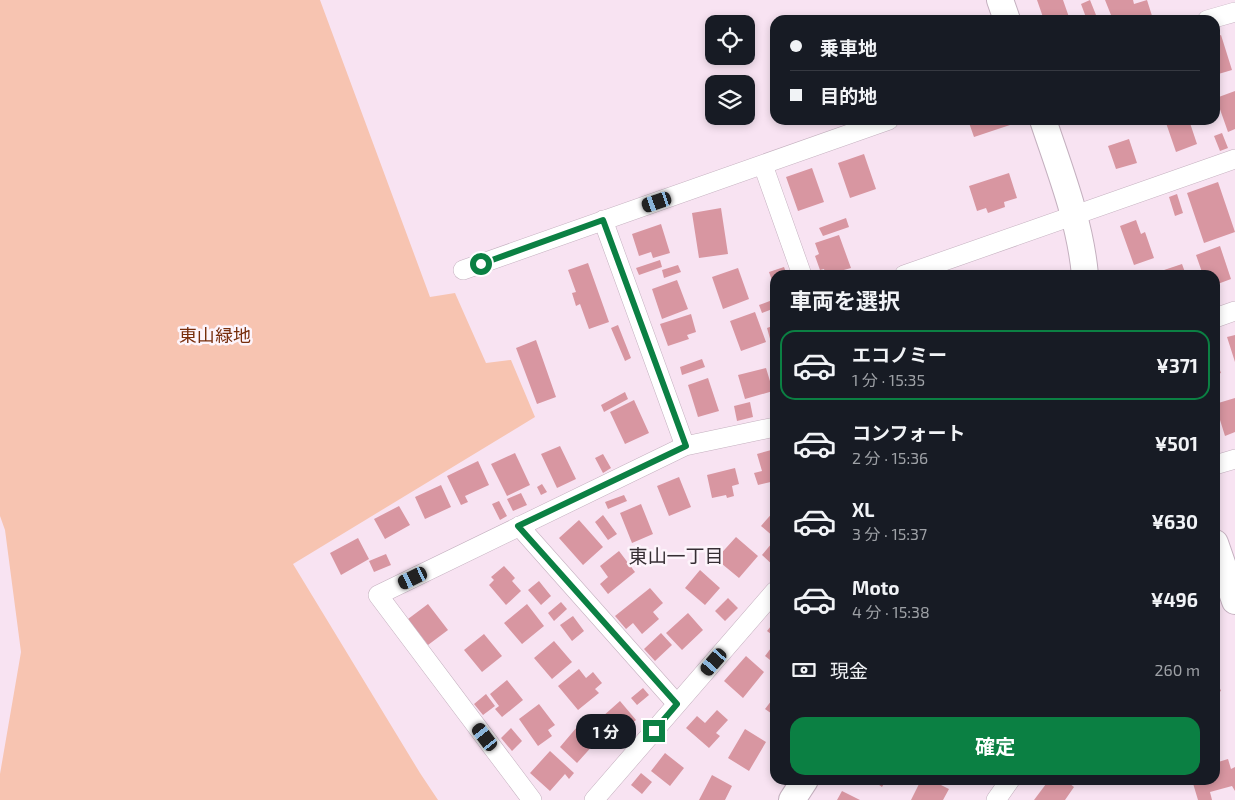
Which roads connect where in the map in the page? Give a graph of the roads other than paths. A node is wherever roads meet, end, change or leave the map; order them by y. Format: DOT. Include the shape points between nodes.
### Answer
graph roads {
  1 [pos="1000,0"];
  2 [pos="1235,12"];
  3 [pos="1006,15"];
  4 [pos="1220,16"];
  5 [pos="875,125"];
  6 [pos="1045,125"];
  7 [pos="1235,159"];
  8 [pos="763,165"];
  9 [pos="1074,214"];
  10 [pos="603,220"];
  11 [pos="463,270"];
  12 [pos="800,270"];
  13 [pos="918,270"];
  14 [pos="1085,270"];
  15 [pos="1235,311"];
  16 [pos="1220,316"];
  17 [pos="770,428"];
  18 [pos="686,446"];
  19 [pos="1235,459"];
  20 [pos="1220,464"];
  21 [pos="518,526"];
  22 [pos="1220,558"];
  23 [pos="770,597"];
  24 [pos="1235,602"];
  25 [pos="677,704"];
  26 [pos="802,785"];
  27 [pos="1006,785"];
  28 [pos="532,800"];
  29 [pos="594,800"];
  30 [pos="792,800"];
  31 [pos="996,800"];
  1 -- 3 [label="street"];
  2 -- 4 [label="street"];
  5 -- 8 [label="street"];
  6 -- 9 [label="street"];
  7 -- 9 [label="street"];
  8 -- 10 [label="street"];
  8 -- 12 [label="street"];
  9 -- 13 [label="street"];
  9 -- 14 [label="street"];
  10 -- 11 [label="street"];
  10 -- 18 [label="street"];
  15 -- 16 [label="street"];
  17 -- 18 [label="street"];
  18 -- 21 [label="street"];
  19 -- 20 [label="street"];
  21 -- 25 [label="street"];
  21 -- 28 [label="street" via="378,595"];
  22 -- 24 [label="street"];
  23 -- 25 [label="street"];
  25 -- 29 [label="street"];
  26 -- 30 [label="street"];
  27 -- 31 [label="street"];
}
